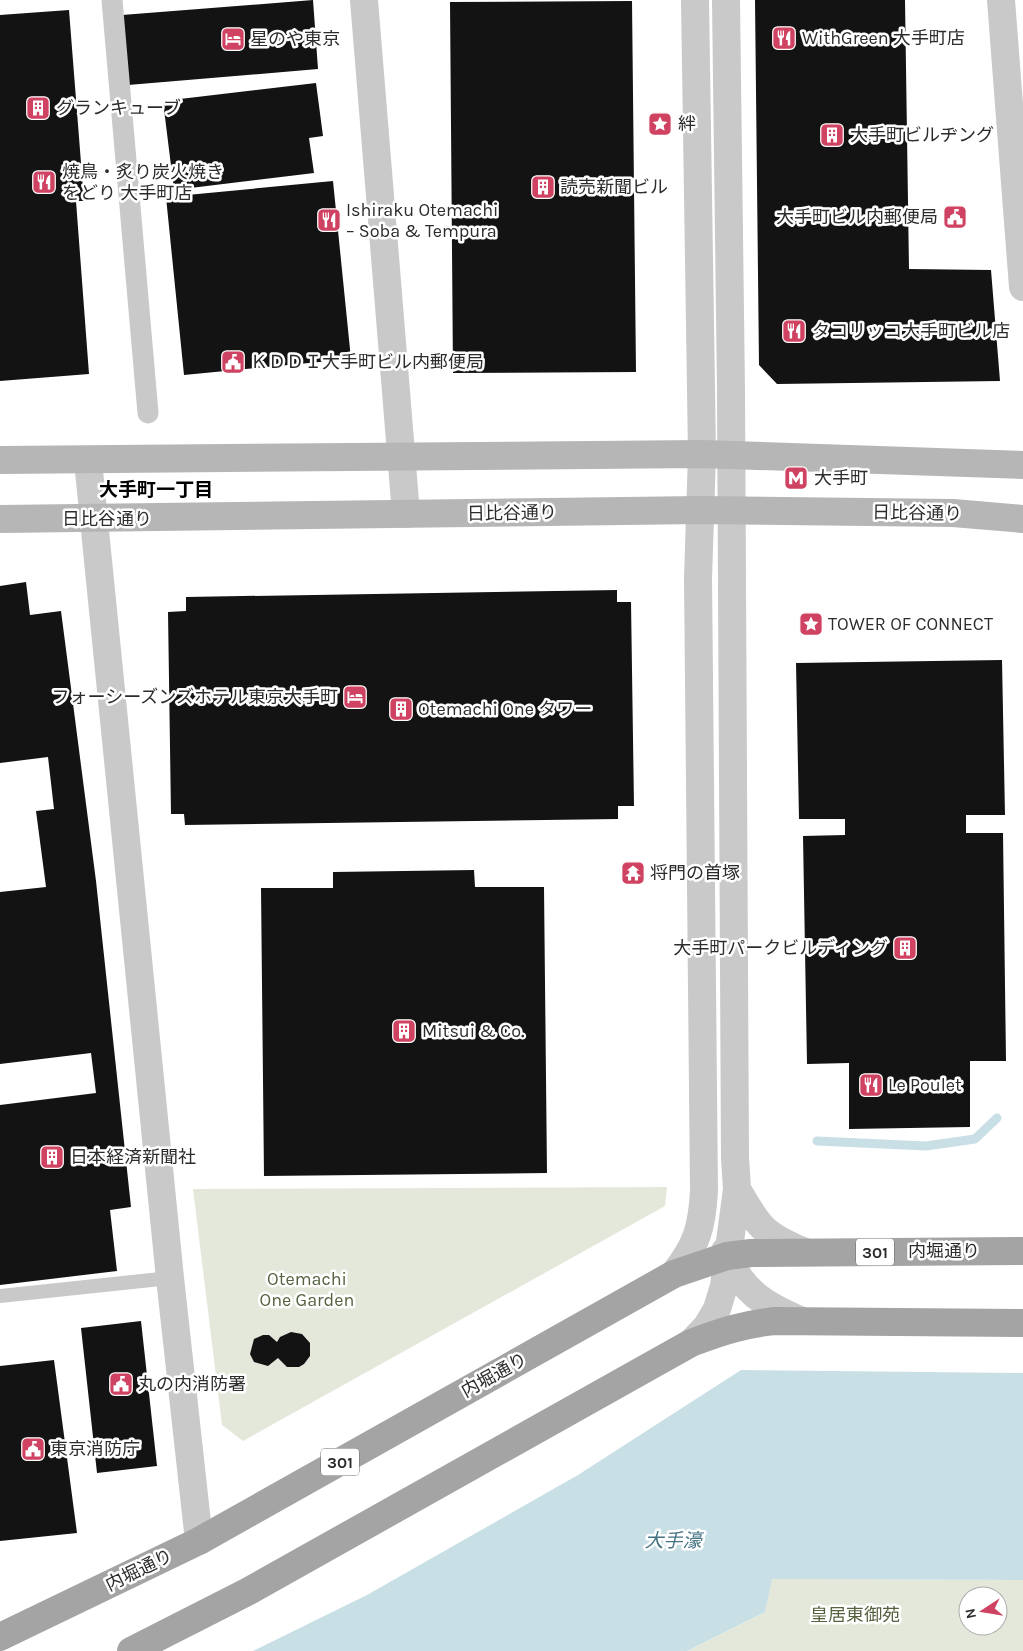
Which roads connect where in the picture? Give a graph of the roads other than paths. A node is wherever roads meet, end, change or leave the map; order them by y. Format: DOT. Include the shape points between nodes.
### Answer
graph roads {
  1 [pos="112,0"];
  2 [pos="364,0"];
  3 [pos="695,0"];
  4 [pos="726,0"];
  5 [pos="1001,0"];
  6 [pos="1023,286"];
  7 [pos="148,413"];
  8 [pos="702,454"];
  9 [pos="401,455"];
  10 [pos="731,455"];
  11 [pos="0,460"];
  12 [pos="88,460"];
  13 [pos="1023,465"];
  14 [pos="701,510"];
  15 [pos="732,511"];
  16 [pos="406,514"];
  17 [pos="0,519"];
  18 [pos="92,519"];
  19 [pos="1023,519"];
  20 [pos="738,1189"];
  21 [pos="704,1190"];
  22 [pos="1023,1251"];
  23 [pos="805,1252"];
  24 [pos="727,1256"];
  25 [pos="674,1274"];
  26 [pos="170,1278"];
  27 [pos="0,1296"];
  28 [pos="802,1321"];
  29 [pos="1023,1323"];
  30 [pos="691,1343"];
  31 [pos="199,1541"];
  32 [pos="0,1637"];
  33 [pos="131,1651"];
  1 -- 7 [label="street"];
  2 -- 9 [label="street"];
  3 -- 8 [label="street"];
  4 -- 10 [label="street"];
  5 -- 6 [label="street"];
  8 -- 9 [label="main road"];
  8 -- 10 [label="main road"];
  8 -- 14 [label="street"];
  9 -- 12 [label="main road"];
  9 -- 16 [label="street"];
  10 -- 13 [label="main road"];
  10 -- 15 [label="street"];
  11 -- 12 [label="main road"];
  12 -- 18 [label="street"];
  14 -- 15 [label="main road, 日比谷通り"];
  14 -- 16 [label="main road, 日比谷通り"];
  14 -- 21 [label="street" via="698,579"];
  15 -- 19 [label="main road, 日比谷通り" via="953,513"];
  15 -- 20 [label="street" via="735,1158"];
  16 -- 18 [label="main road, 日比谷通り"];
  17 -- 18 [label="main road, 日比谷通り"];
  18 -- 26 [label="street"];
  20 -- 23 [label="street" via="760,1227"];
  20 -- 24 [label="street"];
  21 -- 24 [label="street"];
  21 -- 25 [label="street" via="698,1235"];
  22 -- 23 [label="main road, 内堀通り / 301"];
  23 -- 24 [label="main road, 内堀通り / 301"];
  24 -- 25 [label="main road, 内堀通り / 301"];
  24 -- 28 [label="street" via="740,1282 756,1297 775,1310"];
  24 -- 30 [label="street" via="724,1286 717,1309"];
  25 -- 31 [label="main road, 内堀通り / 301"];
  26 -- 27 [label="lane"];
  26 -- 31 [label="street"];
  28 -- 29 [label="main road"];
  28 -- 30 [label="main road" via="744,1324"];
  30 -- 33 [label="main road" via="247,1592"];
  31 -- 32 [label="main road, 内堀通り / 301"];
}
